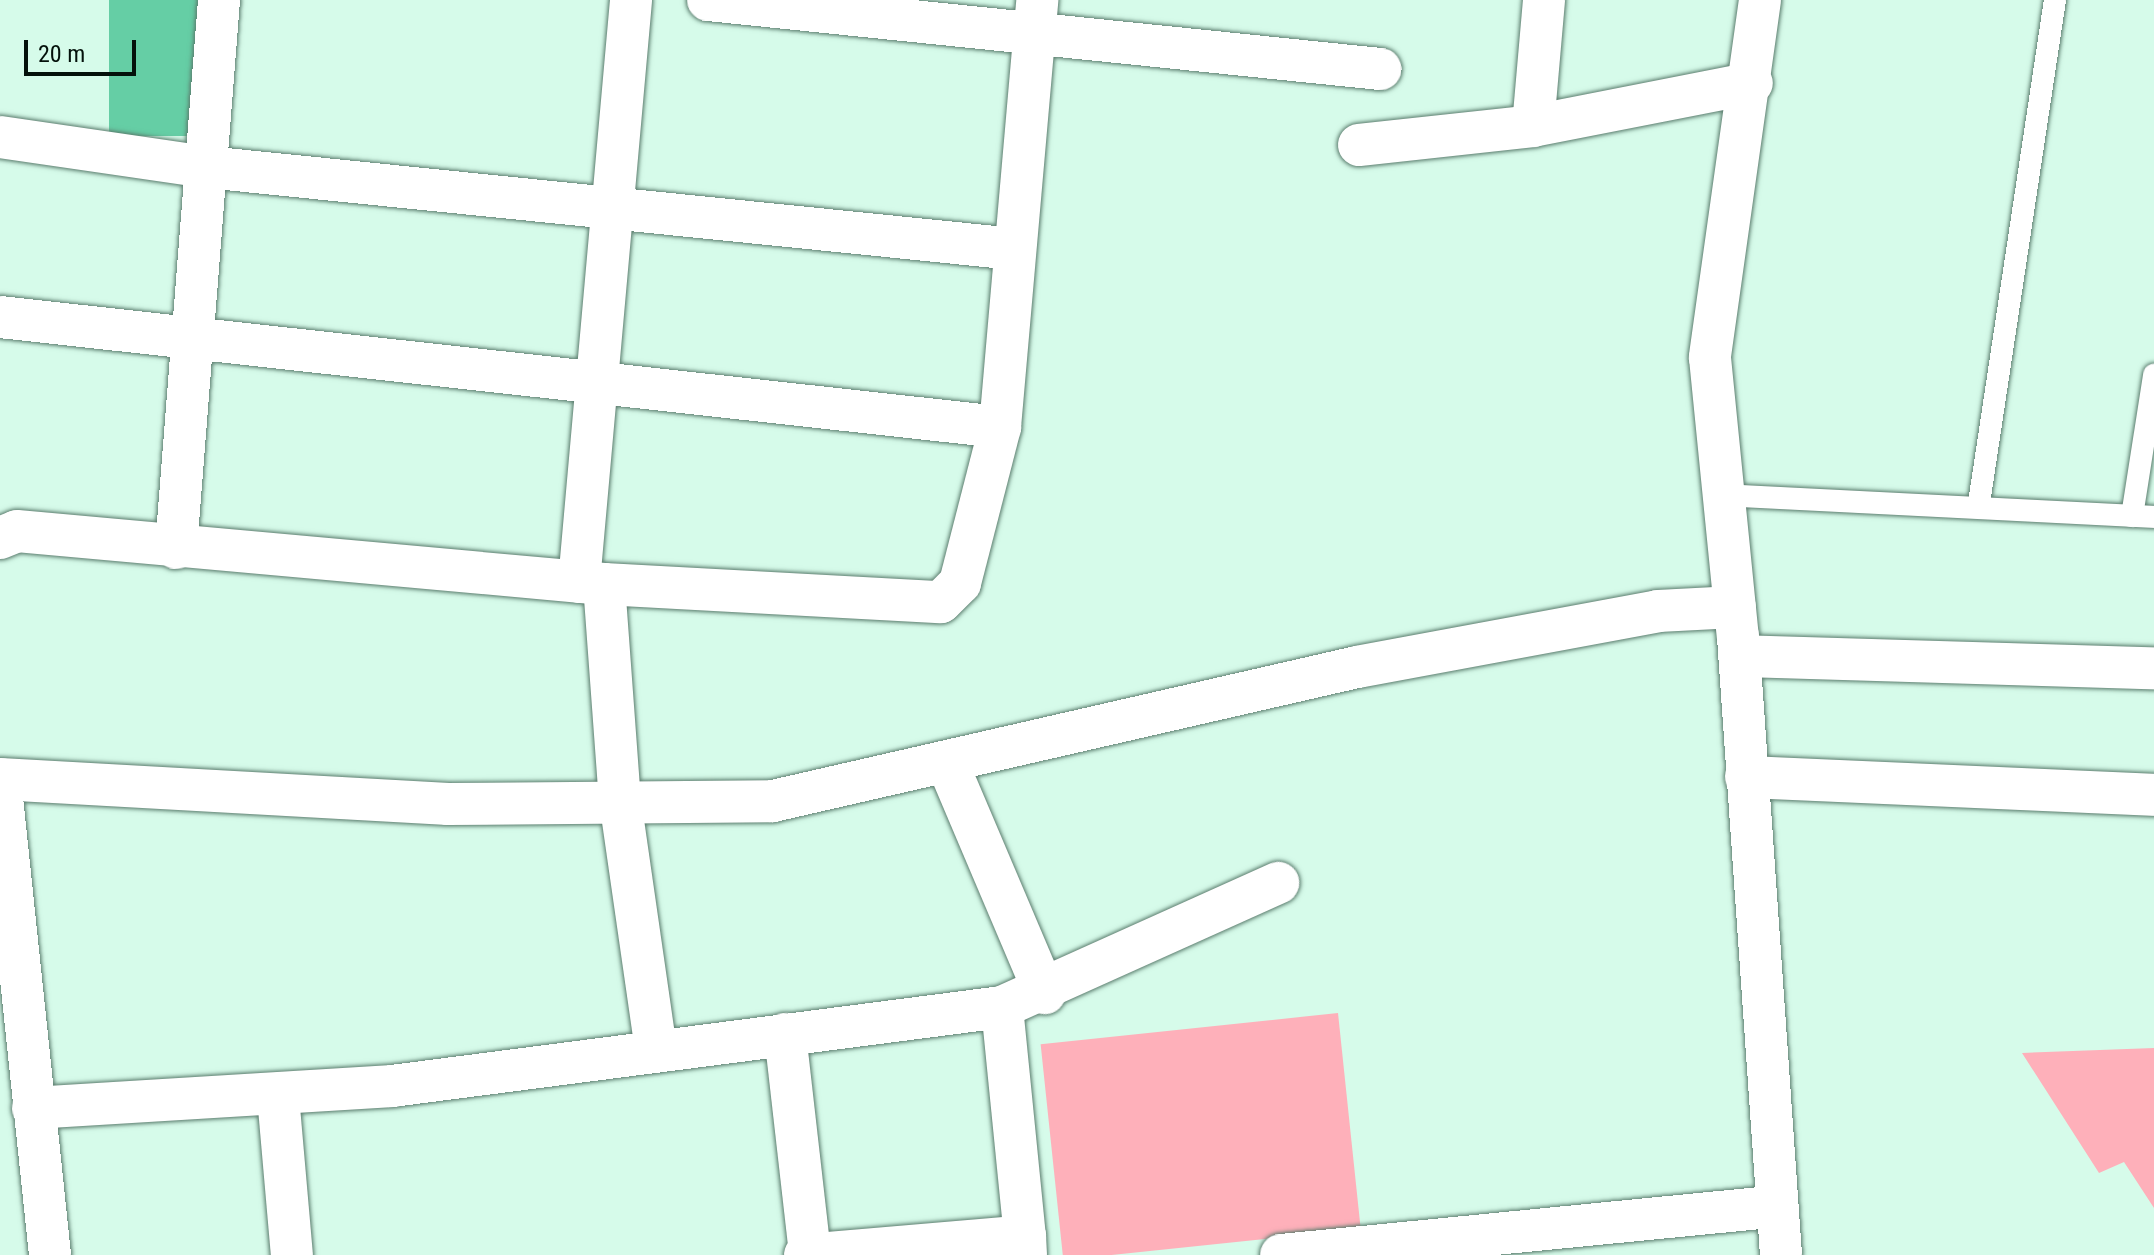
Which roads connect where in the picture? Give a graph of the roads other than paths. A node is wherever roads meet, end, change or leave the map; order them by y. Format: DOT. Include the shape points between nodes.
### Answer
graph roads {
  1 [pos="219,0"];
  2 [pos="631,0"];
  3 [pos="708,0"];
  4 [pos="1544,0"];
  5 [pos="1760,0"];
  6 [pos="2055,0"];
  7 [pos="1035,17"];
  8 [pos="1380,69"];
  9 [pos="1752,83"];
  10 [pos="1533,126"];
  11 [pos="0,137"];
  12 [pos="1359,145"];
  13 [pos="206,167"];
  14 [pos="612,208"];
  15 [pos="1015,249"];
  16 [pos="0,317"];
  17 [pos="192,342"];
  18 [pos="2154,375"];
  19 [pos="597,380"];
  20 [pos="1000,427"];
  21 [pos="1722,495"];
  22 [pos="1979,503"];
  23 [pos="2143,516"];
  24 [pos="0,538"];
  25 [pos="176,548"];
  26 [pos="592,583"];
  27 [pos="1735,607"];
  28 [pos="1740,656"];
  29 [pos="2154,668"];
  30 [pos="948,765"];
  31 [pos="1746,777"];
  32 [pos="0,779"];
  33 [pos="2154,795"];
  34 [pos="620,800"];
  35 [pos="1278,883"];
  36 [pos="1045,993"];
  37 [pos="1002,1007"];
  38 [pos="785,1034"];
  39 [pos="656,1050"];
  40 [pos="278,1096"];
  41 [pos="33,1108"];
  42 [pos="1777,1206"];
  43 [pos="1026,1245"];
  44 [pos="50,1255"];
  45 [pos="292,1255"];
  46 [pos="808,1255"];
  47 [pos="1281,1255"];
  48 [pos="1781,1255"];
  1 -- 13 [label="street"];
  2 -- 14 [label="street"];
  3 -- 7 [label="street"];
  4 -- 10 [label="street"];
  5 -- 9 [label="street"];
  6 -- 22 [label="lane"];
  7 -- 8 [label="street"];
  7 -- 15 [label="street"];
  9 -- 10 [label="street"];
  9 -- 21 [label="street" via="1710,358"];
  10 -- 12 [label="street"];
  11 -- 13 [label="street"];
  13 -- 14 [label="street"];
  13 -- 17 [label="street"];
  14 -- 15 [label="street"];
  14 -- 19 [label="street"];
  15 -- 20 [label="street"];
  16 -- 17 [label="street"];
  17 -- 19 [label="street"];
  17 -- 25 [label="street"];
  18 -- 23 [label="lane"];
  19 -- 20 [label="street"];
  19 -- 26 [label="street"];
  20 -- 26 [label="street" via="960,583 941,602"];
  21 -- 22 [label="lane"];
  21 -- 27 [label="street"];
  22 -- 23 [label="lane"];
  24 -- 25 [label="street" via="17,531"];
  25 -- 26 [label="street"];
  26 -- 34 [label="street"];
  27 -- 28 [label="street"];
  27 -- 30 [label="street" via="1658,611 1357,667"];
  28 -- 29 [label="street"];
  28 -- 31 [label="street"];
  30 -- 34 [label="street" via="773,801"];
  30 -- 36 [label="street"];
  31 -- 33 [label="street"];
  31 -- 42 [label="street"];
  32 -- 34 [label="street" via="448,804"];
  32 -- 41 [label="street"];
  34 -- 39 [label="street"];
  35 -- 36 [label="street"];
  36 -- 37 [label="street"];
  37 -- 38 [label="street"];
  37 -- 43 [label="street"];
  38 -- 39 [label="street"];
  38 -- 46 [label="street"];
  39 -- 40 [label="street"];
  40 -- 41 [label="street"];
  40 -- 45 [label="street"];
  41 -- 44 [label="street"];
  42 -- 47 [label="street"];
  42 -- 48 [label="street"];
  43 -- 46 [label="street"];
}
